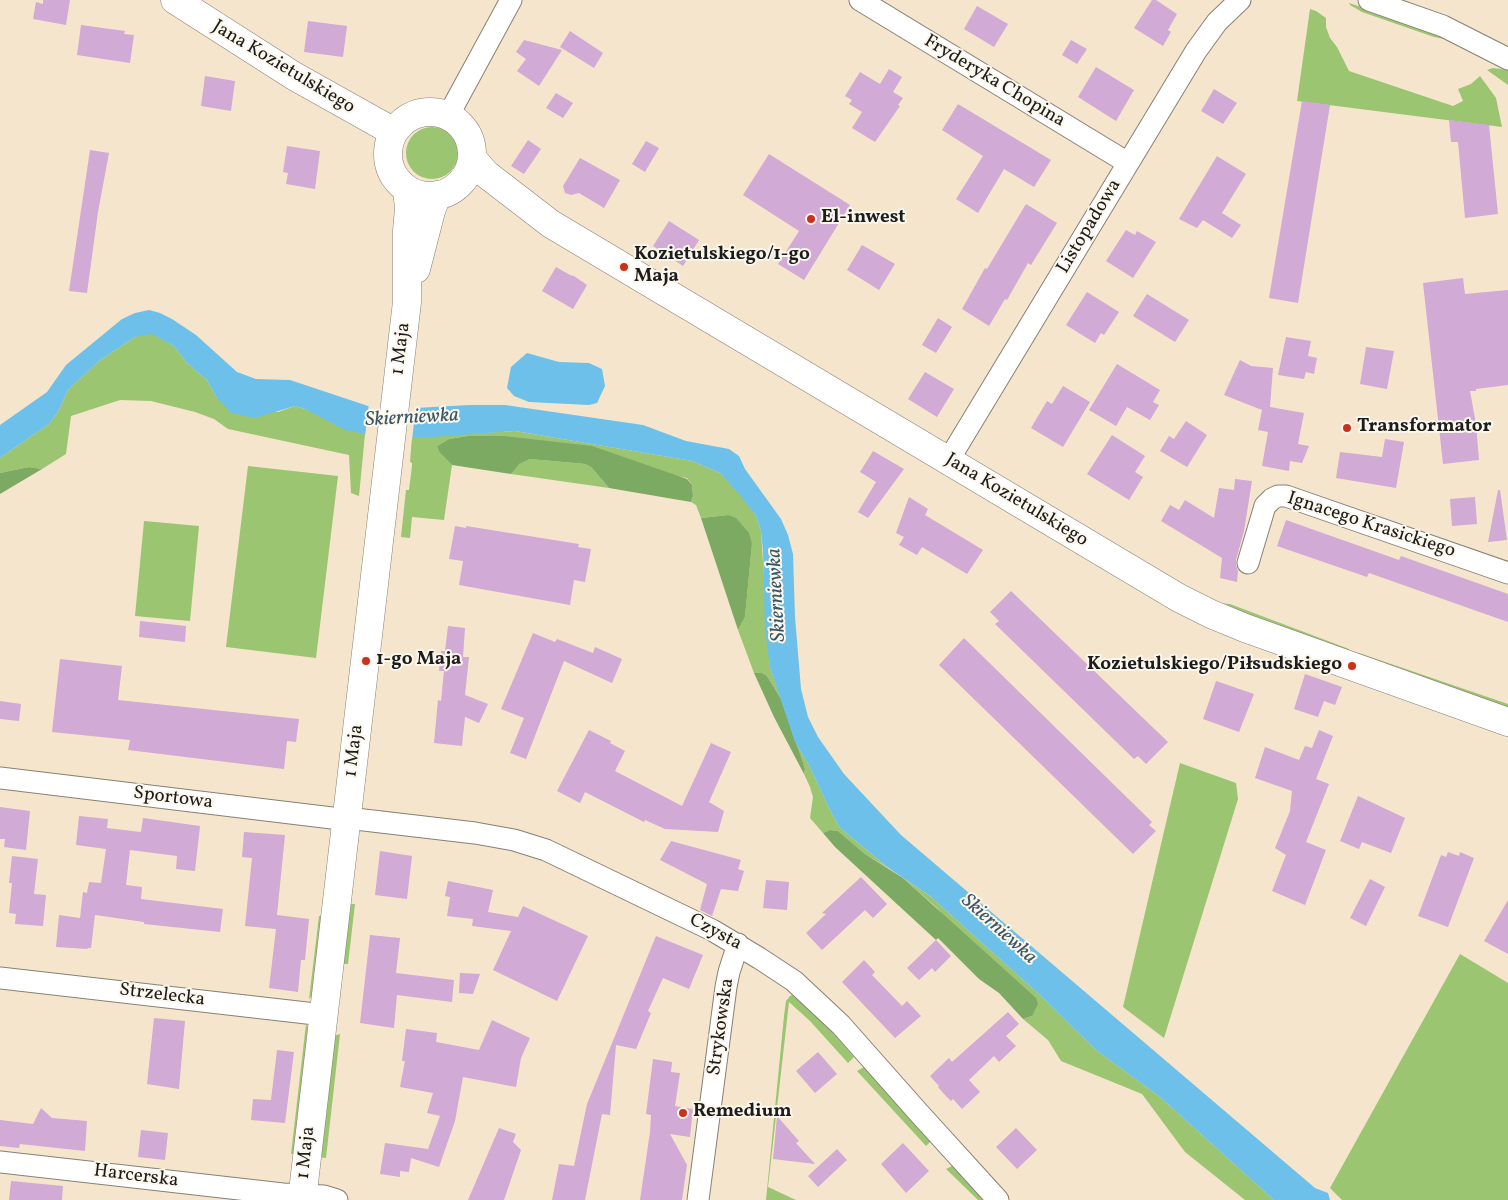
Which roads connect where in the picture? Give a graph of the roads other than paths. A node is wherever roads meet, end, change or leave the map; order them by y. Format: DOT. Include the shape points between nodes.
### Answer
graph roads {
  1 [pos="175,0"];
  2 [pos="511,0"];
  3 [pos="860,0"];
  4 [pos="1240,0"];
  5 [pos="1369,0"];
  6 [pos="1508,59"];
  7 [pos="448,116"];
  8 [pos="394,132"];
  9 [pos="472,158"];
  10 [pos="1128,164"];
  11 [pos="407,190"];
  12 [pos="447,191"];
  13 [pos="551,224"];
  14 [pos="407,302"];
  15 [pos="948,461"];
  16 [pos="1248,564"];
  17 [pos="1508,573"];
  18 [pos="1508,722"];
  19 [pos="0,778"];
  20 [pos="347,818"];
  21 [pos="738,944"];
  22 [pos="0,978"];
  23 [pos="324,1015"];
  24 [pos="0,1162"];
  25 [pos="302,1198"];
  26 [pos="337,1200"];
  27 [pos="698,1200"];
  28 [pos="998,1200"];
  1 -- 8 [label="main road, Jana Kozietulskiego" via="294,76"];
  2 -- 7 [label="street"];
  3 -- 10 [label="street, Fryderyka Chopina"];
  4 -- 10 [label="street, Listopadowa" via="1207,34"];
  5 -- 6 [label="street" via="1443,26"];
  7 -- 8 [label="main road" via="416,115"];
  7 -- 9 [label="main road" via="468,136"];
  8 -- 11 [label="main road" via="388,159 392,172"];
  9 -- 12 [label="main road" via="464,181"];
  9 -- 13 [label="main road, Jana Kozietulskiego" via="486,174"];
  10 -- 15 [label="street, Listopadowa"];
  11 -- 12 [label="main road" via="427,195"];
  11 -- 14 [label="main road, 1 Maja"];
  12 -- 13 [label="main road, Jana Kozietulskiego" via="480,194"];
  12 -- 14 [label="main road, 1 Maja" via="431,211"];
  13 -- 15 [label="main road, Jana Kozietulskiego"];
  14 -- 20 [label="main road, 1 Maja"];
  15 -- 18 [label="main road, Jana Kozietulskiego" via="1211,614"];
  16 -- 17 [label="street, Ignacego Krasickiego" via="1265,506 1278,496 1286,496"];
  19 -- 20 [label="street, Sportowa"];
  20 -- 21 [label="street, Czysta" via="475,833 526,843"];
  20 -- 23 [label="main road, 1 Maja"];
  21 -- 27 [label="street, Strykowska" via="726,987"];
  21 -- 28 [label="street, Czysta" via="794,981 826,1010"];
  22 -- 23 [label="street, Strzelecka"];
  23 -- 25 [label="main road, 1 Maja"];
  24 -- 25 [label="street, Harcerska"];
  25 -- 26 [label="street, Harcerska" via="324,1196"];
}
